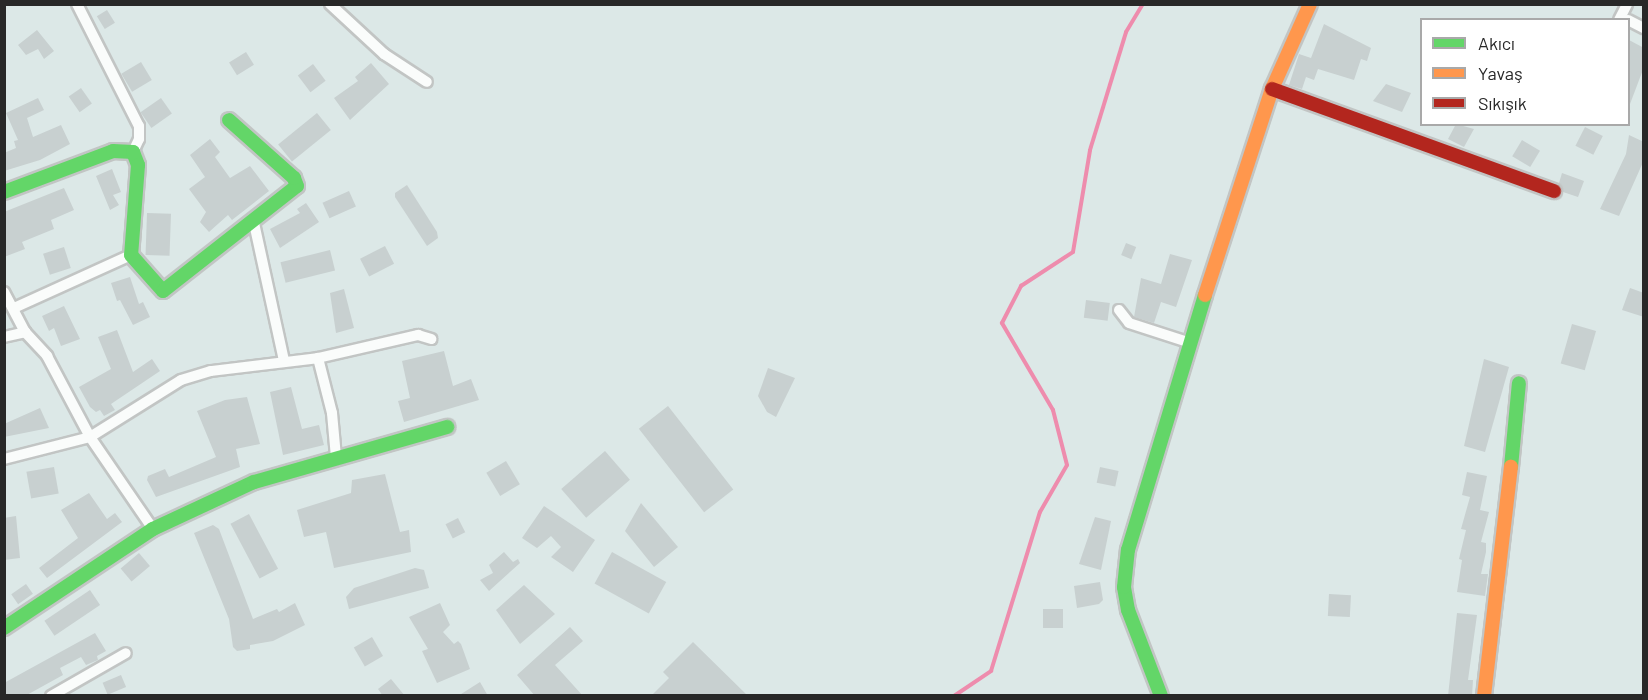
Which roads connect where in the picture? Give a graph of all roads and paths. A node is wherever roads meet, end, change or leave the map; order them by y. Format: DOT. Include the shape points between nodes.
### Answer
graph roads {
  1 [pos="77,4"];
  2 [pos="330,4"];
  3 [pos="1310,4"];
  4 [pos="1630,22"];
  5 [pos="1644,28"];
  6 [pos="427,82"];
  7 [pos="1272,89"];
  8 [pos="229,120"];
  9 [pos="133,152"];
  10 [pos="1554,191"];
  11 [pos="4,192"];
  12 [pos="254,223"];
  13 [pos="131,255"];
  14 [pos="4,292"];
  15 [pos="14,308"];
  16 [pos="1119,310"];
  17 [pos="25,332"];
  18 [pos="4,337"];
  19 [pos="431,339"];
  20 [pos="1191,343"];
  21 [pos="318,358"];
  22 [pos="284,361"];
  23 [pos="1519,383"];
  24 [pos="447,427"];
  25 [pos="90,437"];
  26 [pos="336,457"];
  27 [pos="4,459"];
  28 [pos="153,529"];
  29 [pos="4,628"];
  30 [pos="126,653"];
  31 [pos="51,696"];
  32 [pos="1161,696"];
  33 [pos="1484,696"];
  1 -- 9 [label="street" via="139,126"];
  2 -- 6 [label="street" via="384,54"];
  3 -- 7 [label="street"];
  4 -- 5 [label="street"];
  7 -- 10 [label="street"];
  7 -- 20 [label="street"];
  8 -- 12 [label="street" via="294,178 297,186"];
  9 -- 11 [label="street" via="113,151"];
  9 -- 13 [label="street" via="138,165"];
  12 -- 13 [label="street" via="163,291"];
  12 -- 22 [label="street"];
  13 -- 15 [label="street"];
  14 -- 15 [label="street"];
  15 -- 17 [label="street"];
  16 -- 20 [label="street" via="1129,323"];
  17 -- 18 [label="street"];
  17 -- 25 [label="street" via="47,356"];
  19 -- 21 [label="street" via="418,335"];
  20 -- 32 [label="street" via="1128,550 1124,587 1132,625"];
  21 -- 22 [label="street"];
  21 -- 26 [label="street" via="332,413"];
  22 -- 25 [label="street" via="211,371 180,380"];
  23 -- 33 [label="street"];
  24 -- 26 [label="street"];
  25 -- 27 [label="street"];
  25 -- 28 [label="street"];
  26 -- 28 [label="street" via="254,482"];
  28 -- 29 [label="street"];
  30 -- 31 [label="street"];
}
